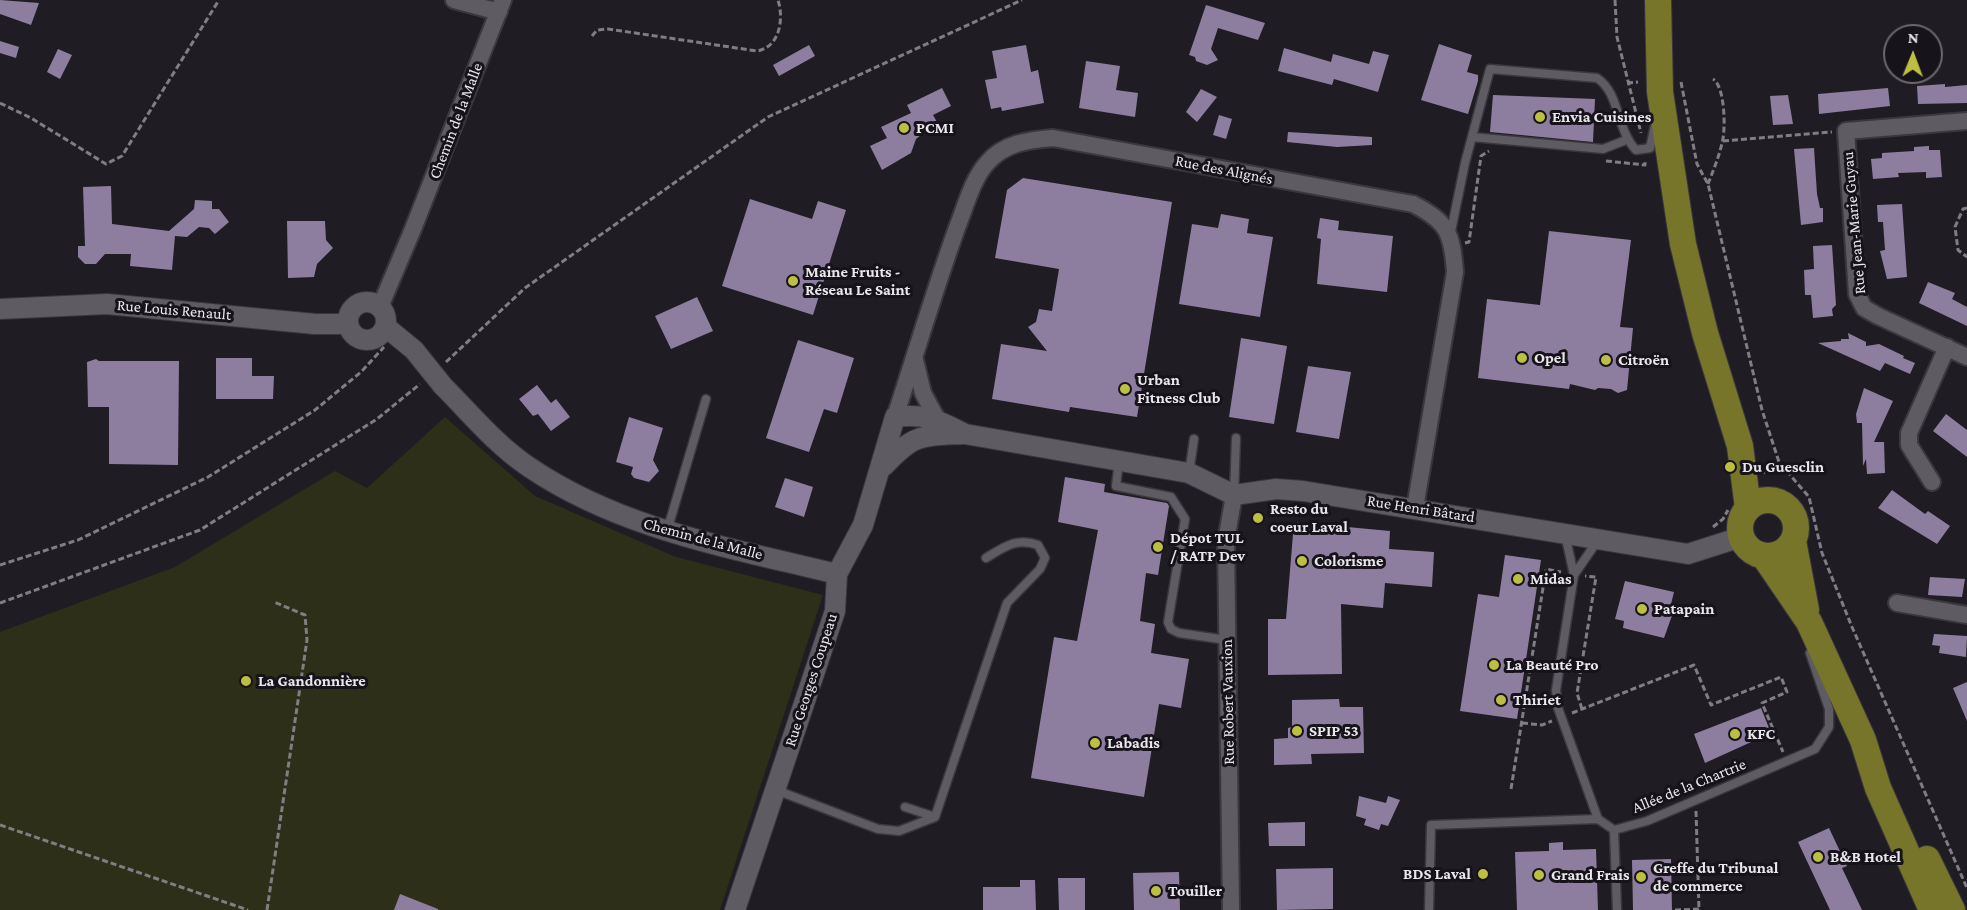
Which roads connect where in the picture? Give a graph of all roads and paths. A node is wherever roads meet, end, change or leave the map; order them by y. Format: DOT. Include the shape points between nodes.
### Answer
graph roads {
  1 [pos="219,0"];
  2 [pos="454,0"];
  3 [pos="778,0"];
  4 [pos="1022,0"];
  5 [pos="1615,0"];
  6 [pos="1658,0"];
  7 [pos="501,6"];
  8 [pos="592,36"];
  9 [pos="1713,79"];
  10 [pos="1627,83"];
  11 [pos="1660,84"];
  12 [pos="0,103"];
  13 [pos="1967,121"];
  14 [pos="1846,131"];
  15 [pos="1472,137"];
  16 [pos="1626,140"];
  17 [pos="1723,141"];
  18 [pos="1645,150"];
  19 [pos="1497,152"];
  20 [pos="1600,160"];
  21 [pos="1708,184"];
  22 [pos="1967,208"];
  23 [pos="1452,241"];
  24 [pos="1967,257"];
  25 [pos="380,307"];
  26 [pos="0,309"];
  27 [pos="348,324"];
  28 [pos="386,327"];
  29 [pos="1947,347"];
  30 [pos="1967,357"];
  31 [pos="915,359"];
  32 [pos="442,366"];
  33 [pos="434,383"];
  34 [pos="706,399"];
  35 [pos="895,417"];
  36 [pos="927,417"];
  37 [pos="965,434"];
  38 [pos="1236,438"];
  39 [pos="1194,439"];
  40 [pos="905,443"];
  41 [pos="1740,446"];
  42 [pos="1119,460"];
  43 [pos="882,468"];
  44 [pos="1770,468"];
  45 [pos="1189,473"];
  46 [pos="1932,482"];
  47 [pos="1234,495"];
  48 [pos="1784,505"];
  49 [pos="1739,507"];
  50 [pos="1414,508"];
  51 [pos="1708,530"];
  52 [pos="667,532"];
  53 [pos="1565,533"];
  54 [pos="1741,537"];
  55 [pos="1600,538"];
  56 [pos="1793,541"];
  57 [pos="1764,556"];
  58 [pos="986,558"];
  59 [pos="0,565"];
  60 [pos="837,574"];
  61 [pos="1574,575"];
  62 [pos="1791,596"];
  63 [pos="274,602"];
  64 [pos="0,603"];
  65 [pos="1897,603"];
  66 [pos="1967,615"];
  67 [pos="1809,622"];
  68 [pos="1227,640"];
  69 [pos="1582,709"];
  70 [pos="1561,717"];
  71 [pos="1522,723"];
  72 [pos="1863,740"];
  73 [pos="1790,753"];
  74 [pos="1510,789"];
  75 [pos="776,790"];
  76 [pos="905,807"];
  77 [pos="1688,813"];
  78 [pos="934,817"];
  79 [pos="1598,819"];
  80 [pos="0,825"];
  81 [pos="1614,830"];
  82 [pos="1967,888"];
  83 [pos="248,910"];
  84 [pos="267,910"];
  85 [pos="735,910"];
  86 [pos="1231,910"];
  87 [pos="1429,910"];
  88 [pos="1617,910"];
  89 [pos="1676,910"];
  90 [pos="1699,910"];
  91 [pos="1932,910"];
  92 [pos="1952,910"];
  1 -- 12 [label="path" via="122,156 106,164"];
  2 -- 7 [label="street"];
  3 -- 8 [label="path" via="781,24 775,40 757,51 608,29 597,30"];
  4 -- 32 [label="path" via="768,117 525,288"];
  5 -- 10 [label="path" via="1617,37"];
  6 -- 11 [label="main road"];
  7 -- 25 [label="street, Chemin de la Malle"];
  9 -- 17 [label="path" via="1722,91"];
  10 -- 11 [label="path"];
  10 -- 18 [label="path"];
  11 -- 18 [label="lane" via="1652,143"];
  11 -- 21 [label="path"];
  11 -- 41 [label="main road" via="1683,244"];
  13 -- 14 [label="street, Rue Jean-Marie Guyau"];
  14 -- 17 [label="path"];
  14 -- 29 [label="street, Rue Jean-Marie Guyau" via="1857,294 1864,308"];
  15 -- 16 [label="lane" via="1604,149"];
  15 -- 16 [label="lane" via="1490,69 1597,78 1607,85"];
  15 -- 23 [label="lane"];
  16 -- 18 [label="lane" via="1636,150"];
  17 -- 21 [label="path"];
  18 -- 20 [label="path" via="1645,165"];
  19 -- 23 [label="path" via="1485,151 1481,156 1469,242"];
  21 -- 44 [label="path" via="1762,410"];
  22 -- 24 [label="path" via="1955,227 1958,250"];
  23 -- 31 [label="street, Rue des Alignés" via="1434,214 1413,204 1053,138 1027,140 1005,147 987,163 973,185"];
  23 -- 50 [label="street" via="1455,272"];
  25 -- 27 [label="street" via="369,302 358,304 350,312"];
  25 -- 28 [label="street" via="386,316"];
  26 -- 27 [label="street, Rue Louis Renault" via="107,304"];
  27 -- 28 [label="street" via="354,335 366,340 378,337"];
  28 -- 33 [label="street, Chemin de la Malle, bridge" via="414,350"];
  28 -- 59 [label="path" via="384,347 362,372 315,410 208,477 78,540"];
  29 -- 30 [label="street, Rue Jean-Marie Guyau"];
  29 -- 46 [label="street" via="1909,433 1909,445"];
  31 -- 35 [label="street, Rue des Alignés"];
  31 -- 36 [label="street"];
  33 -- 52 [label="street, Chemin de la Malle" via="527,467 570,493"];
  33 -- 64 [label="path" via="200,530"];
  34 -- 52 [label="lane"];
  35 -- 36 [label="street"];
  35 -- 43 [label="street, Rue Georges Coupeau"];
  36 -- 37 [label="street"];
  36 -- 40 [label="street"];
  37 -- 40 [label="street" via="927,436"];
  37 -- 42 [label="street"];
  38 -- 47 [label="lane"];
  39 -- 45 [label="lane"];
  40 -- 43 [label="street"];
  41 -- 44 [label="main road"];
  41 -- 49 [label="main road"];
  42 -- 45 [label="street"];
  42 -- 68 [label="lane" via="1116,486 1171,497 1185,519 1168,622 1171,629"];
  43 -- 60 [label="street, Rue Georges Coupeau" via="863,525"];
  44 -- 48 [label="main road"];
  44 -- 82 [label="path" via="1809,497 1822,553"];
  45 -- 47 [label="street"];
  47 -- 50 [label="street, Rue Henri Bâtard" via="1276,489"];
  47 -- 68 [label="street, Rue Robert Vauxion" via="1226,541"];
  48 -- 49 [label="main road" via="1766,500"];
  48 -- 56 [label="main road" via="1794,518"];
  49 -- 51 [label="path"];
  49 -- 54 [label="main road"];
  50 -- 53 [label="street, Rue Henri Bâtard"];
  52 -- 60 [label="street, Chemin de la Malle"];
  53 -- 55 [label="street, Rue Henri Bâtard"];
  53 -- 61 [label="lane"];
  54 -- 55 [label="street, Rue Henri Bâtard" via="1688,554"];
  54 -- 57 [label="main road" via="1750,550"];
  55 -- 61 [label="lane"];
  56 -- 57 [label="main road" via="1781,553"];
  56 -- 67 [label="main road"];
  57 -- 62 [label="main road"];
  58 -- 78 [label="lane" via="1022,540 1038,545 1045,558 1040,569 1007,603"];
  60 -- 75 [label="street, Rue Georges Coupeau" via="835,611"];
  61 -- 69 [label="path" via="1596,577 1577,693"];
  61 -- 70 [label="lane" via="1556,690"];
  61 -- 71 [label="path" via="1546,569"];
  62 -- 67 [label="main road"];
  62 -- 81 [label="lane, Allée de la Chartrie" via="1829,709 1829,728 1815,749 1647,820"];
  63 -- 84 [label="path" via="305,615 307,640"];
  65 -- 66 [label="street"];
  67 -- 72 [label="main road"];
  68 -- 86 [label="street, Rue Robert Vauxion"];
  69 -- 70 [label="path"];
  69 -- 73 [label="path" via="1694,665 1710,705 1781,677 1787,692 1762,703 1784,754"];
  70 -- 71 [label="path" via="1542,725"];
  70 -- 79 [label="lane"];
  71 -- 74 [label="path"];
  72 -- 91 [label="main road" via="1878,788"];
  72 -- 92 [label="main road" via="1889,779"];
  75 -- 78 [label="lane" via="878,829 899,831"];
  75 -- 85 [label="street, Rue Georges Coupeau"];
  76 -- 78 [label="lane"];
  77 -- 90 [label="path" via="1697,811"];
  79 -- 81 [label="lane"];
  79 -- 87 [label="lane" via="1431,825"];
  80 -- 83 [label="path"];
  81 -- 88 [label="lane"];
  89 -- 90 [label="path"];
}
